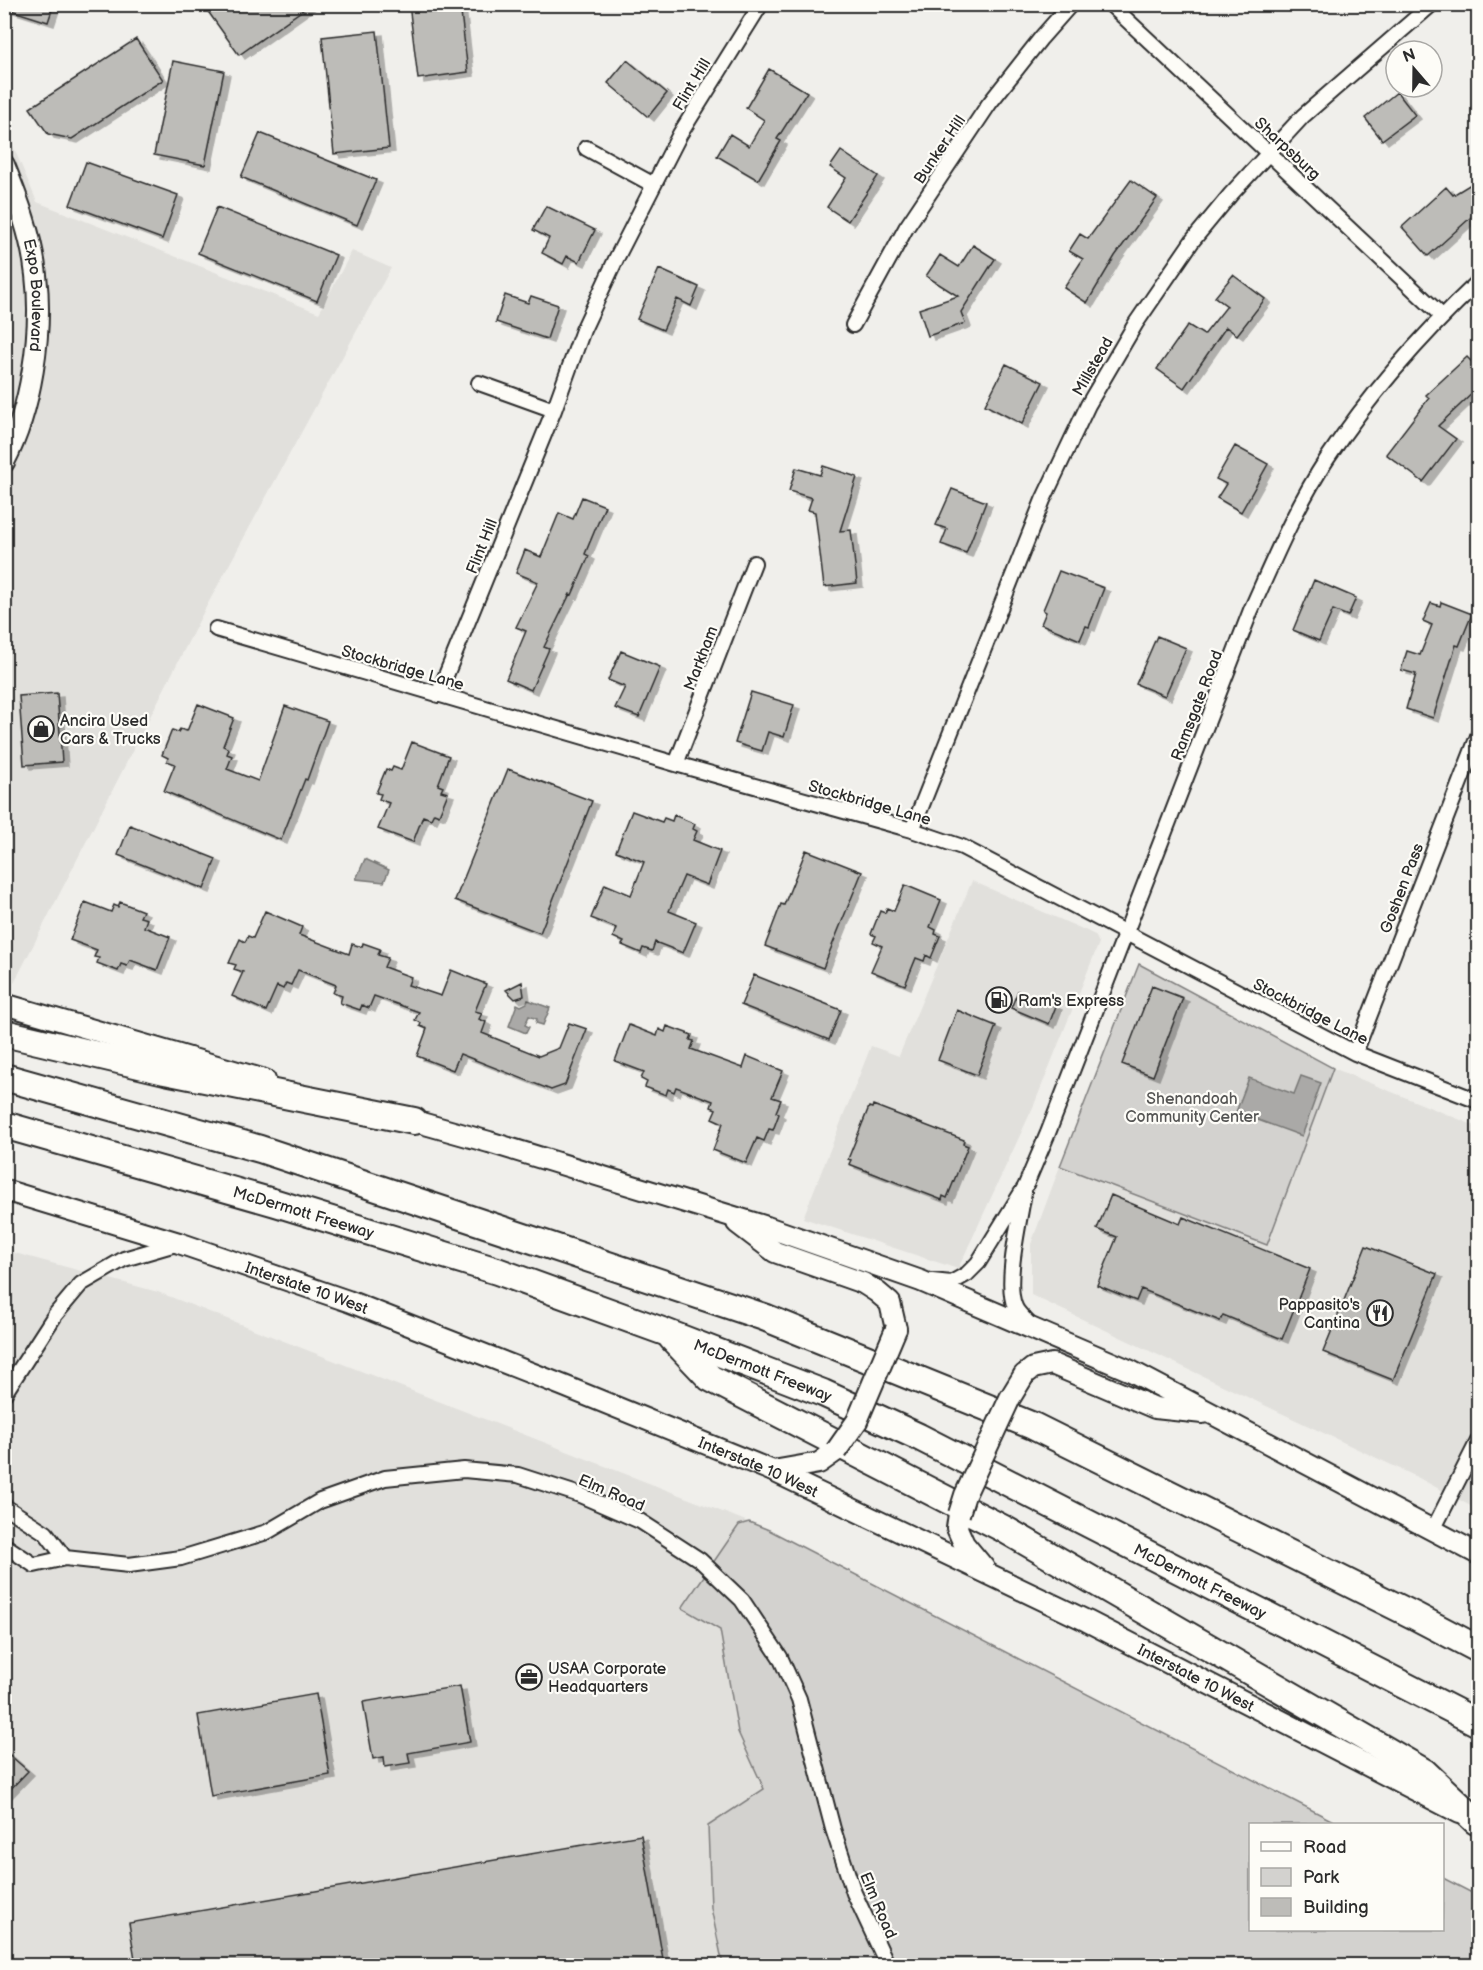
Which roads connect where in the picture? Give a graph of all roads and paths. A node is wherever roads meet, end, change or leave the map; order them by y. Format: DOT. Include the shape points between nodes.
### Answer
graph roads {
  1 [pos="761,4"];
  2 [pos="1071,4"];
  3 [pos="1110,4"];
  4 [pos="1432,4"];
  5 [pos="586,148"];
  6 [pos="1269,153"];
  7 [pos="4,165"];
  8 [pos="652,184"];
  9 [pos="1479,282"];
  10 [pos="1442,316"];
  11 [pos="853,325"];
  12 [pos="479,382"];
  13 [pos="554,410"];
  14 [pos="4,462"];
  15 [pos="754,563"];
  16 [pos="216,629"];
  17 [pos="438,695"];
  18 [pos="1479,736"];
  19 [pos="676,764"];
  20 [pos="912,830"];
  21 [pos="1125,933"];
  22 [pos="4,1004"];
  23 [pos="4,1034"];
  24 [pos="1355,1053"];
  25 [pos="4,1077"];
  26 [pos="1479,1101"];
  27 [pos="414,1121"];
  28 [pos="4,1125"];
  29 [pos="1025,1187"];
  30 [pos="4,1191"];
  31 [pos="724,1214"];
  32 [pos="179,1243"];
  33 [pos="921,1281"];
  34 [pos="1032,1327"];
  35 [pos="665,1332"];
  36 [pos="4,1394"];
  37 [pos="1214,1415"];
  38 [pos="1479,1441"];
  39 [pos="773,1471"];
  40 [pos="4,1506"];
  41 [pos="1433,1530"];
  42 [pos="7,1548"];
  43 [pos="1479,1554"];
  44 [pos="65,1558"];
  45 [pos="987,1572"];
  46 [pos="1479,1649"];
  47 [pos="1479,1723"];
  48 [pos="1477,1822"];
  49 [pos="888,1965"];
  1 -- 8 [label="street, Flint Hill"];
  2 -- 11 [label="street, Bunker Hill" via="989,104 906,228"];
  3 -- 6 [label="street, Sharpsburg"];
  4 -- 6 [label="street, Millstead" via="1332,89"];
  5 -- 8 [label="street"];
  6 -- 10 [label="street, Sharpsburg"];
  6 -- 20 [label="street, Millstead" via="1193,240 1136,323 1088,405 1043,500"];
  7 -- 14 [label="main road, Expo Boulevard" via="30,238 38,313 25,412"];
  8 -- 13 [label="street, Flint Hill" via="584,330"];
  9 -- 10 [label="street, Ramsgate Road"];
  10 -- 21 [label="street, Ramsgate Road" via="1388,376 1327,460 1280,544"];
  12 -- 13 [label="street"];
  13 -- 17 [label="street, Flint Hill"];
  15 -- 19 [label="street, Markham"];
  16 -- 17 [label="street, Stockbridge Lane"];
  17 -- 19 [label="street, Stockbridge Lane"];
  18 -- 24 [label="street, Goshen Pass"];
  19 -- 20 [label="street, Stockbridge Lane"];
  20 -- 21 [label="street, Stockbridge Lane" via="962,847"];
  21 -- 24 [label="street, Stockbridge Lane"];
  21 -- 29 [label="street, Ramsgate Road"];
  22 -- 27 [label="main road"];
  23 -- 27 [label="highway"];
  24 -- 26 [label="street, Stockbridge Lane"];
  25 -- 46 [label="highway" via="260,1149 764,1317 1033,1426"];
  27 -- 31 [label="main road"];
  28 -- 35 [label="highway, McDermott Freeway" via="497,1271"];
  29 -- 33 [label="street, Ramsgate Road" via="978,1263 967,1274 951,1282"];
  29 -- 34 [label="street, Ramsgate Road" via="1011,1292 1016,1309"];
  30 -- 32 [label="main road, Interstate 10 West"];
  31 -- 33 [label="main road"];
  31 -- 39 [label="main road, bridge" via="775,1252 863,1283 877,1292 890,1303 896,1329 857,1421 836,1451 819,1463"];
  32 -- 36 [label="street" via="124,1259 81,1284 55,1315"];
  32 -- 39 [label="main road, Interstate 10 West" via="358,1305"];
  33 -- 34 [label="main road"];
  34 -- 37 [label="main road" via="1131,1371"];
  35 -- 47 [label="highway, McDermott Freeway" via="823,1394 919,1437"];
  35 -- 48 [label="highway" via="710,1378 1004,1529 1221,1653 1424,1772"];
  37 -- 41 [label="main road"];
  37 -- 45 [label="main road, bridge" via="1155,1408 1052,1364 1033,1368 1024,1375 1005,1408 959,1514 957,1528 964,1544"];
  38 -- 41 [label="street"];
  39 -- 45 [label="main road, Interstate 10 West"];
  40 -- 44 [label="street" via="46,1533"];
  41 -- 43 [label="main road"];
  42 -- 44 [label="street, Elm Road" via="34,1565"];
  44 -- 49 [label="street, Elm Road" via="129,1565 181,1558 267,1532 320,1501 385,1478 464,1470 518,1475 580,1495 640,1521 700,1560 742,1600 780,1657 799,1699 854,1893"];
  45 -- 48 [label="main road, Interstate 10 West"];
}
